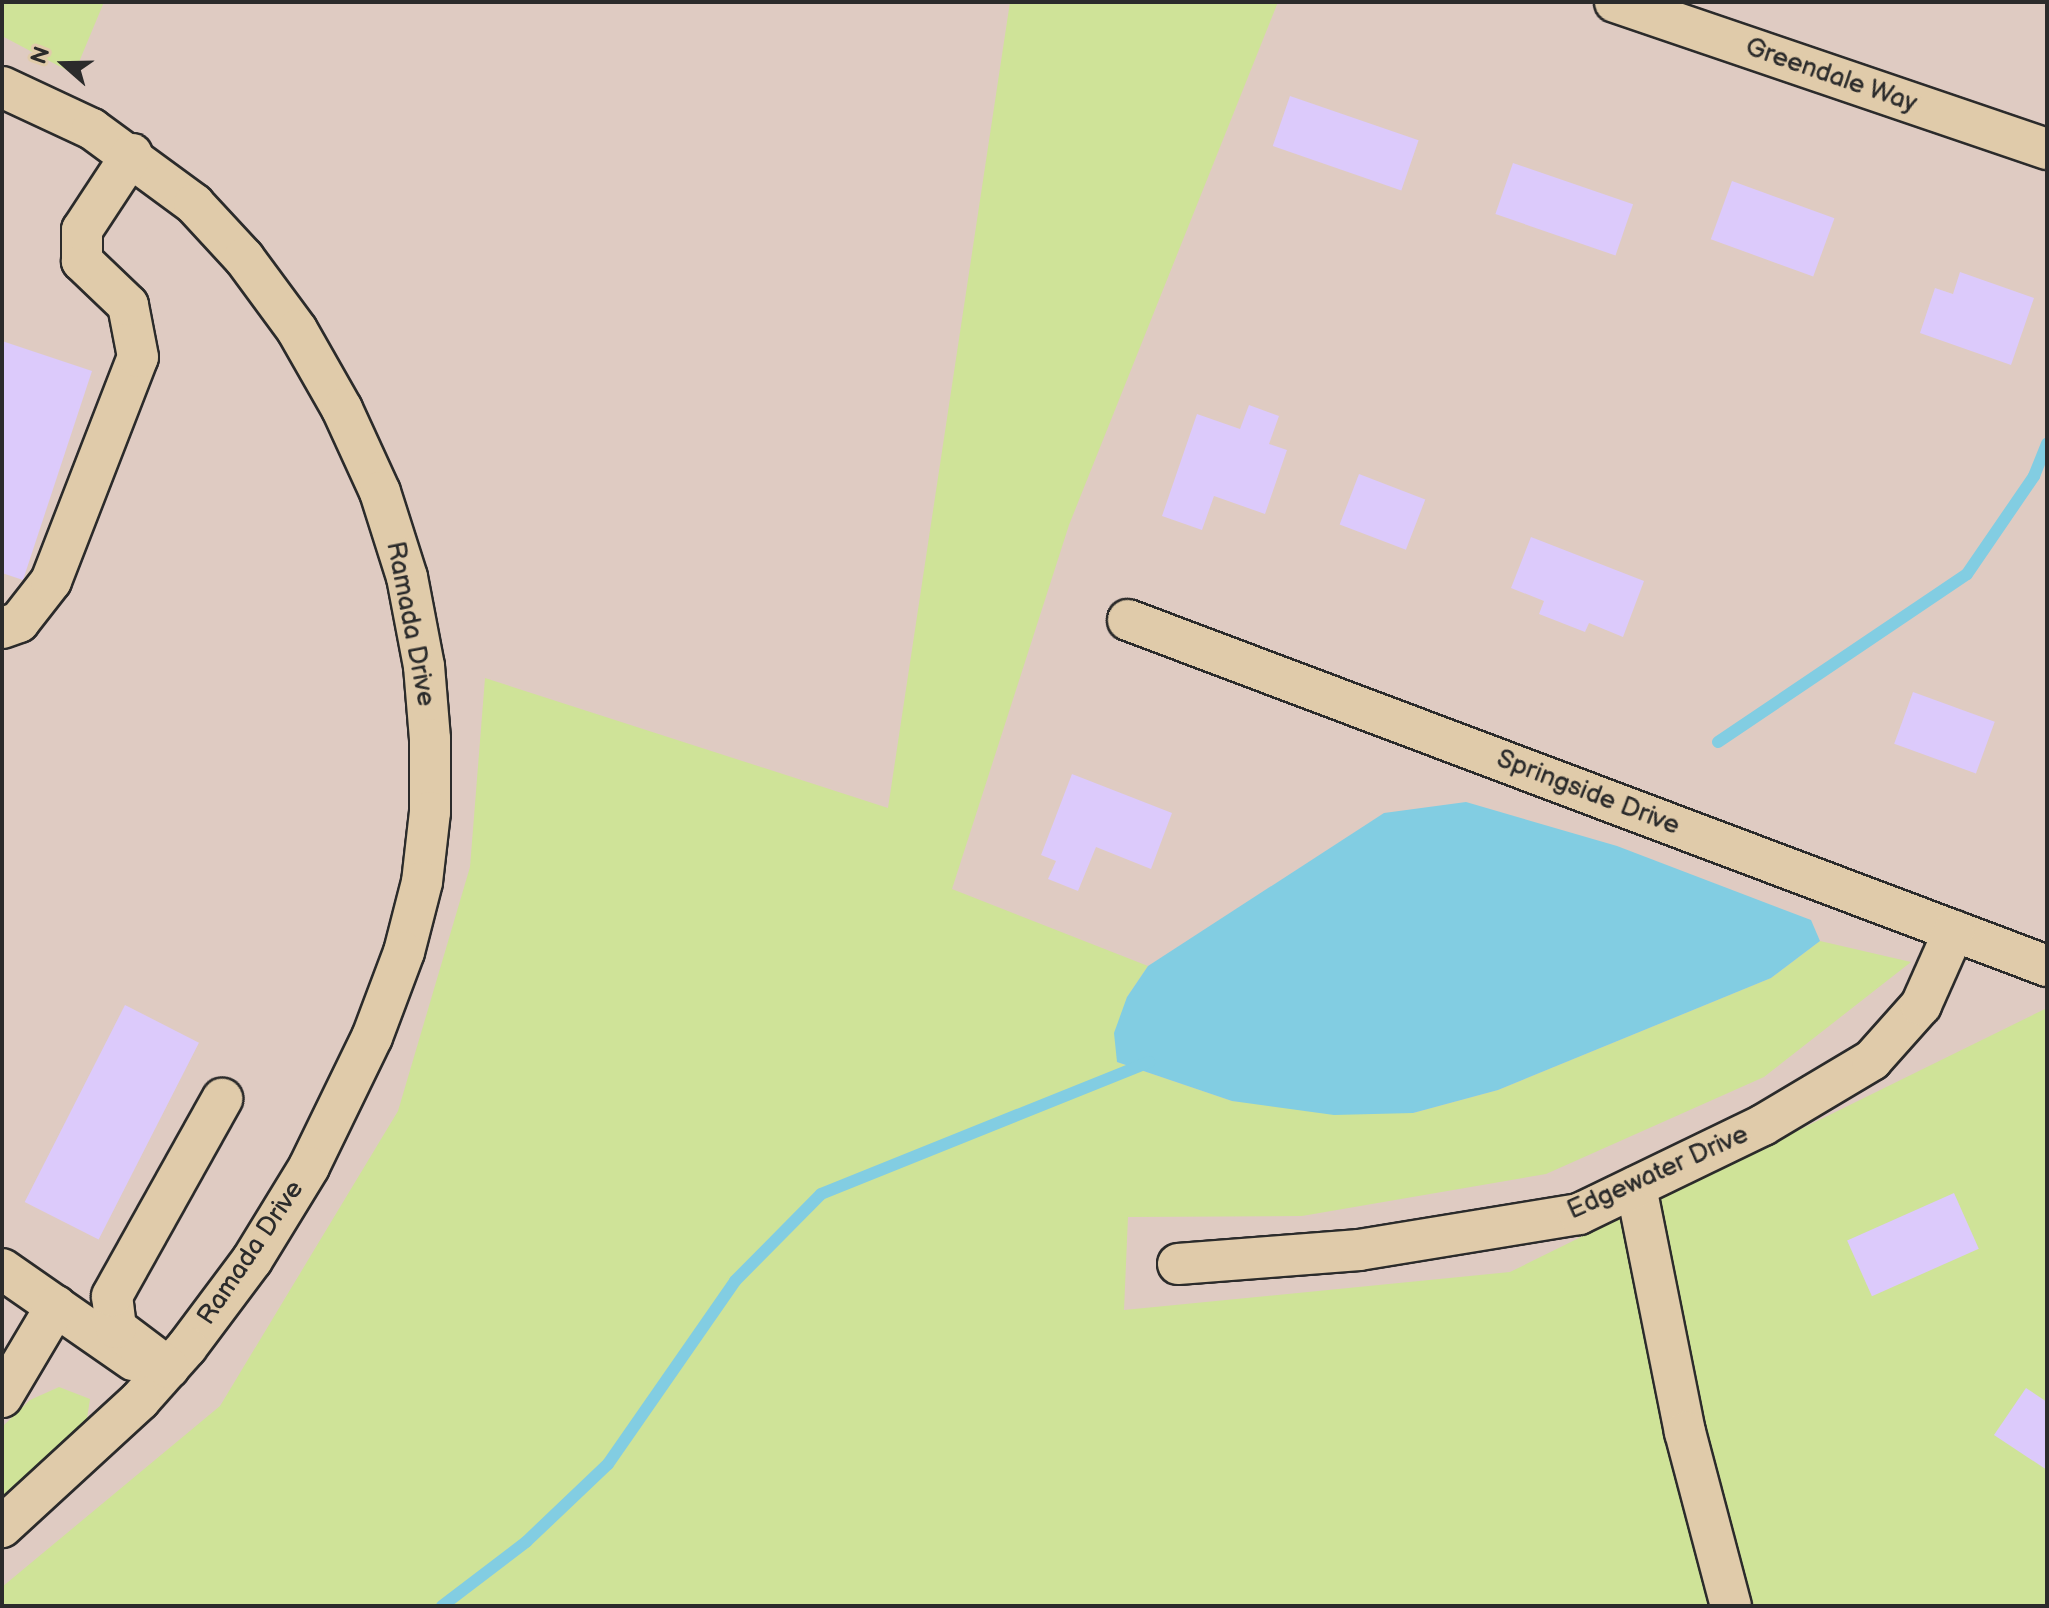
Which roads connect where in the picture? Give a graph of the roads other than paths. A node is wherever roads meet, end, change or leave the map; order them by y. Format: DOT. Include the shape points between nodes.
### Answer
graph roads {
  1 [pos="1615,2"];
  2 [pos="2,87"];
  3 [pos="2047,149"];
  4 [pos="132,154"];
  5 [pos="1128,620"];
  6 [pos="2,628"];
  7 [pos="1954,931"];
  8 [pos="2047,966"];
  9 [pos="222,1099"];
  10 [pos="1636,1187"];
  11 [pos="1178,1264"];
  12 [pos="2,1269"];
  13 [pos="56,1306"];
  14 [pos="164,1373"];
  15 [pos="5,1386"];
  16 [pos="2,1527"];
  17 [pos="1731,1606"];
  1 -- 3 [label="street, Greendale Way"];
  2 -- 4 [label="street, Ramada Drive"];
  4 -- 6 [label="street" via="82,230 82,261 128,305 138,357 51,581 19,622"];
  4 -- 14 [label="street, Ramada Drive" via="194,204 244,258 297,330 342,409 380,492 407,577 424,666 430,739 430,812 422,882 404,952 372,1037 309,1167 252,1260"];
  5 -- 7 [label="street, Springside Drive"];
  7 -- 8 [label="street, Springside Drive"];
  7 -- 10 [label="street, Edgewater Drive" via="1921,1005 1872,1060 1763,1125"];
  9 -- 14 [label="street" via="112,1296 116,1328"];
  10 -- 11 [label="street, Edgewater Drive" via="1579,1214 1359,1250"];
  10 -- 17 [label="street" via="1685,1432"];
  12 -- 13 [label="street"];
  13 -- 14 [label="street"];
  13 -- 15 [label="street"];
  14 -- 16 [label="street, Ramada Drive"];
}
